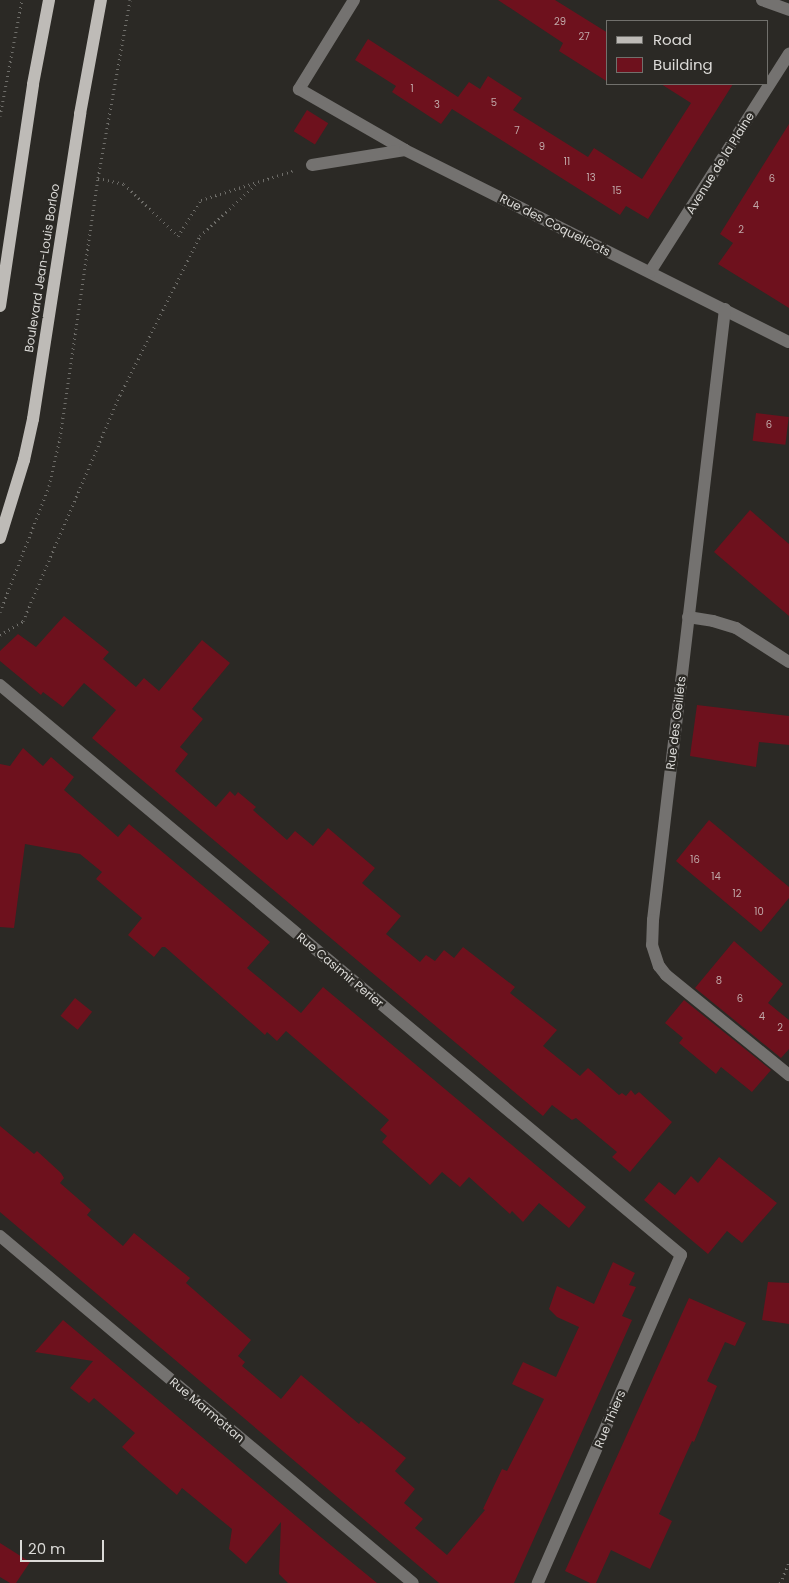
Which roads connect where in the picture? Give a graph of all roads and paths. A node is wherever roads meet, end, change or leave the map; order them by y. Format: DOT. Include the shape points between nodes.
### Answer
graph roads {
  1 [pos="22,0"];
  2 [pos="49,0"];
  3 [pos="101,0"];
  4 [pos="130,0"];
  5 [pos="354,0"];
  6 [pos="762,0"];
  7 [pos="789,10"];
  8 [pos="789,54"];
  9 [pos="0,116"];
  10 [pos="404,150"];
  11 [pos="312,165"];
  12 [pos="98,178"];
  13 [pos="257,183"];
  14 [pos="650,272"];
  15 [pos="0,306"];
  16 [pos="725,309"];
  17 [pos="789,342"];
  18 [pos="0,538"];
  19 [pos="0,612"];
  20 [pos="688,617"];
  21 [pos="0,636"];
  22 [pos="789,662"];
  23 [pos="0,685"];
  24 [pos="789,1075"];
  25 [pos="0,1236"];
  26 [pos="681,1255"];
  27 [pos="789,1563"];
  28 [pos="413,1583"];
  29 [pos="538,1583"];
  30 [pos="780,1583"];
  1 -- 9 [label="path"];
  2 -- 15 [label="main road" via="33,84"];
  3 -- 18 [label="main road, Boulevard Jean-Louis Borloo" via="80,114 36,403 24,460"];
  4 -- 12 [label="path"];
  5 -- 10 [label="street, Rue des Coquelicots" via="299,89"];
  6 -- 7 [label="street"];
  8 -- 14 [label="street, Avenue de la Plaine"];
  10 -- 11 [label="street"];
  10 -- 14 [label="street, Rue des Coquelicots"];
  11 -- 13 [label="path"];
  12 -- 13 [label="path" via="124,184 178,236 201,200"];
  12 -- 19 [label="path" via="60,438 49,486"];
  13 -- 21 [label="path" via="200,236 120,395 23,622"];
  14 -- 16 [label="street, Rue des Coquelicots"];
  16 -- 17 [label="street, Rue des Coquelicots"];
  16 -- 20 [label="street, Rue des Oeillets"];
  20 -- 22 [label="street" via="736,628"];
  20 -- 24 [label="street, Rue des Oeillets" via="653,920 655,957 666,975"];
  23 -- 26 [label="street, Rue Casimir Perier"];
  25 -- 28 [label="street, Rue Marmottan"];
  26 -- 29 [label="street, Rue Thiers"];
  27 -- 30 [label="path"];
}
